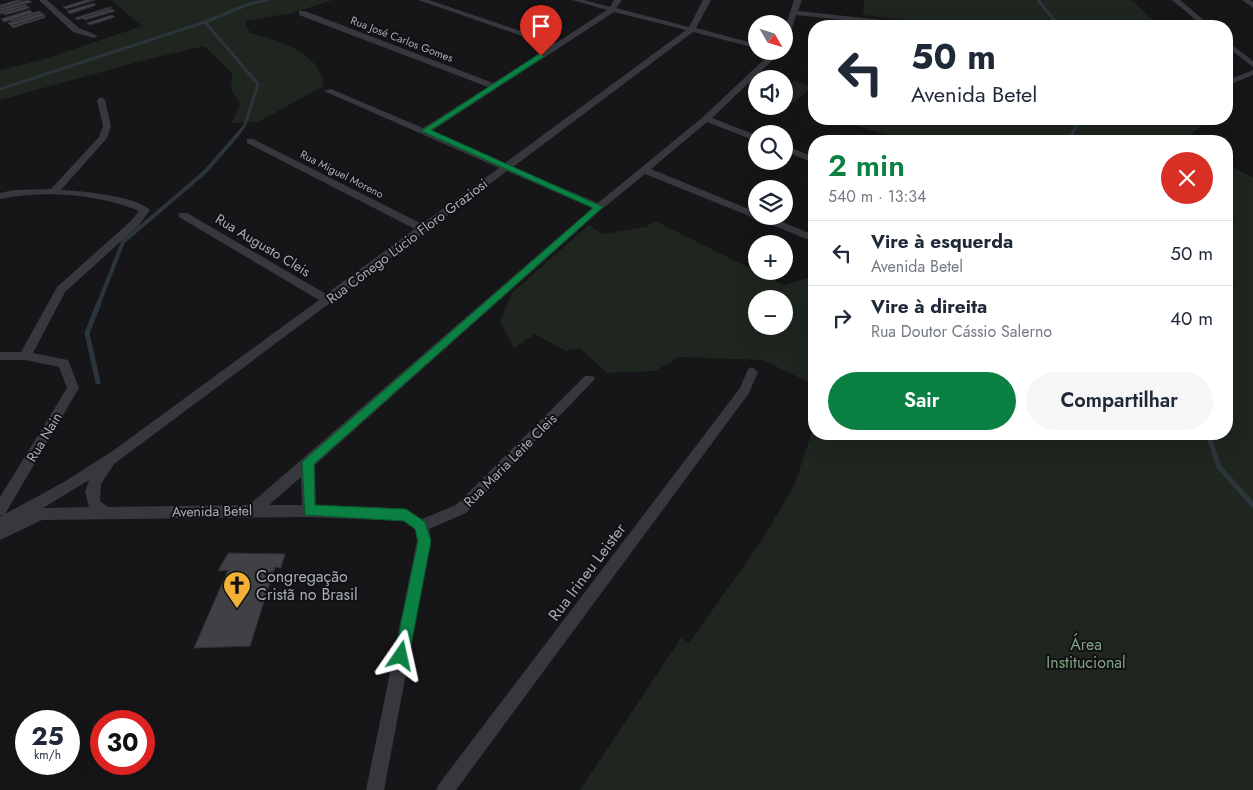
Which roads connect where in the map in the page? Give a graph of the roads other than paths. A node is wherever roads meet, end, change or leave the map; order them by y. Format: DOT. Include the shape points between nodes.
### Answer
graph roads {
  1 [pos="43,0"];
  2 [pos="422,0"];
  3 [pos="576,0"];
  4 [pos="618,0"];
  5 [pos="707,0"];
  6 [pos="798,0"];
  7 [pos="1176,0"];
  8 [pos="1246,0"];
  9 [pos="1253,6"];
  10 [pos="611,11"];
  11 [pos="302,13"];
  12 [pos="794,13"];
  13 [pos="793,16"];
  14 [pos="862,20"];
  15 [pos="1200,20"];
  16 [pos="691,30"];
  17 [pos="94,36"];
  18 [pos="748,44"];
  19 [pos="557,46"];
  20 [pos="1233,48"];
  21 [pos="768,60"];
  22 [pos="1253,64"];
  23 [pos="1253,72"];
  24 [pos="1233,81"];
  25 [pos="493,86"];
  26 [pos="328,91"];
  27 [pos="101,100"];
  28 [pos="706,119"];
  29 [pos="425,131"];
  30 [pos="748,135"];
  31 [pos="250,141"];
  32 [pos="793,152"];
  33 [pos="808,158"];
  34 [pos="506,167"];
  35 [pos="646,170"];
  36 [pos="53,193"];
  37 [pos="0,196"];
  38 [pos="599,207"];
  39 [pos="748,212"];
  40 [pos="183,215"];
  41 [pos="779,225"];
  42 [pos="423,229"];
  43 [pos="808,237"];
  44 [pos="327,300"];
  45 [pos="0,356"];
  46 [pos="25,356"];
  47 [pos="752,372"];
  48 [pos="589,379"];
  49 [pos="119,454"];
  50 [pos="308,462"];
  51 [pos="91,495"];
  52 [pos="0,510"];
  53 [pos="254,510"];
  54 [pos="309,511"];
  55 [pos="46,513"];
  56 [pos="67,513"];
  57 [pos="0,514"];
  58 [pos="15,514"];
  59 [pos="109,514"];
  60 [pos="0,524"];
  61 [pos="421,526"];
  62 [pos="0,534"];
  63 [pos="375,790"];
  64 [pos="446,790"];
  1 -- 17 [label="street" via="76,30"];
  2 -- 19 [label="street"];
  3 -- 10 [label="street"];
  4 -- 10 [label="street"];
  5 -- 16 [label="street, Rua Cônego Lúcio Floro Graziosi"];
  6 -- 12 [label="street"];
  7 -- 15 [label="street"];
  8 -- 9 [label="street"];
  10 -- 16 [label="street"];
  10 -- 19 [label="street"];
  11 -- 25 [label="street, Rua José Carlos Gomes"];
  12 -- 13 [label="street"];
  12 -- 14 [label="street"];
  16 -- 18 [label="street"];
  16 -- 34 [label="street, Rua Cônego Lúcio Floro Graziosi"];
  19 -- 25 [label="street"];
  20 -- 22 [label="street"];
  21 -- 28 [label="street"];
  23 -- 24 [label="street"];
  25 -- 29 [label="street"];
  26 -- 29 [label="street"];
  27 -- 36 [label="street" via="106,126 103,138"];
  28 -- 30 [label="street"];
  28 -- 35 [label="street"];
  29 -- 34 [label="street"];
  31 -- 42 [label="street, Rua Miguel Moreno"];
  32 -- 33 [label="street"];
  34 -- 38 [label="street"];
  34 -- 42 [label="street, Rua Cônego Lúcio Floro Graziosi"];
  35 -- 38 [label="street"];
  35 -- 39 [label="street"];
  36 -- 37 [label="street"];
  36 -- 46 [label="street" via="133,203 145,210 135,223 61,290"];
  38 -- 50 [label="street"];
  40 -- 44 [label="street, Rua Augusto Cleis"];
  41 -- 43 [label="street"];
  42 -- 44 [label="street, Rua Cônego Lúcio Floro Graziosi"];
  44 -- 49 [label="street, Rua Cônego Lúcio Floro Graziosi"];
  45 -- 46 [label="street"];
  46 -- 52 [label="street, Rua Nain" via="64,362 73,388"];
  47 -- 64 [label="street, Rua Irineu Leister" via="745,390"];
  48 -- 61 [label="street, Rua Maria Leite Cleis" via="461,509"];
  49 -- 51 [label="street, Rua Cônego Lúcio Floro Graziosi" via="102,470"];
  49 -- 58 [label="street, Rua Cônego Lúcio Floro Graziosi" via="69,486"];
  50 -- 53 [label="street"];
  50 -- 54 [label="street"];
  51 -- 56 [label="street, Rua Cônego Lúcio Floro Graziosi" via="83,506"];
  51 -- 59 [label="street" via="94,505"];
  53 -- 54 [label="street, Avenida Betel"];
  53 -- 59 [label="street, Avenida Betel"];
  54 -- 61 [label="street, Avenida Betel" via="406,515"];
  55 -- 56 [label="street, Avenida Betel"];
  55 -- 58 [label="street, Avenida Betel"];
  55 -- 62 [label="street"];
  56 -- 59 [label="street, Avenida Betel"];
  57 -- 58 [label="street, Avenida Betel"];
  58 -- 60 [label="street"];
  61 -- 63 [label="street" via="424,541"];
}
